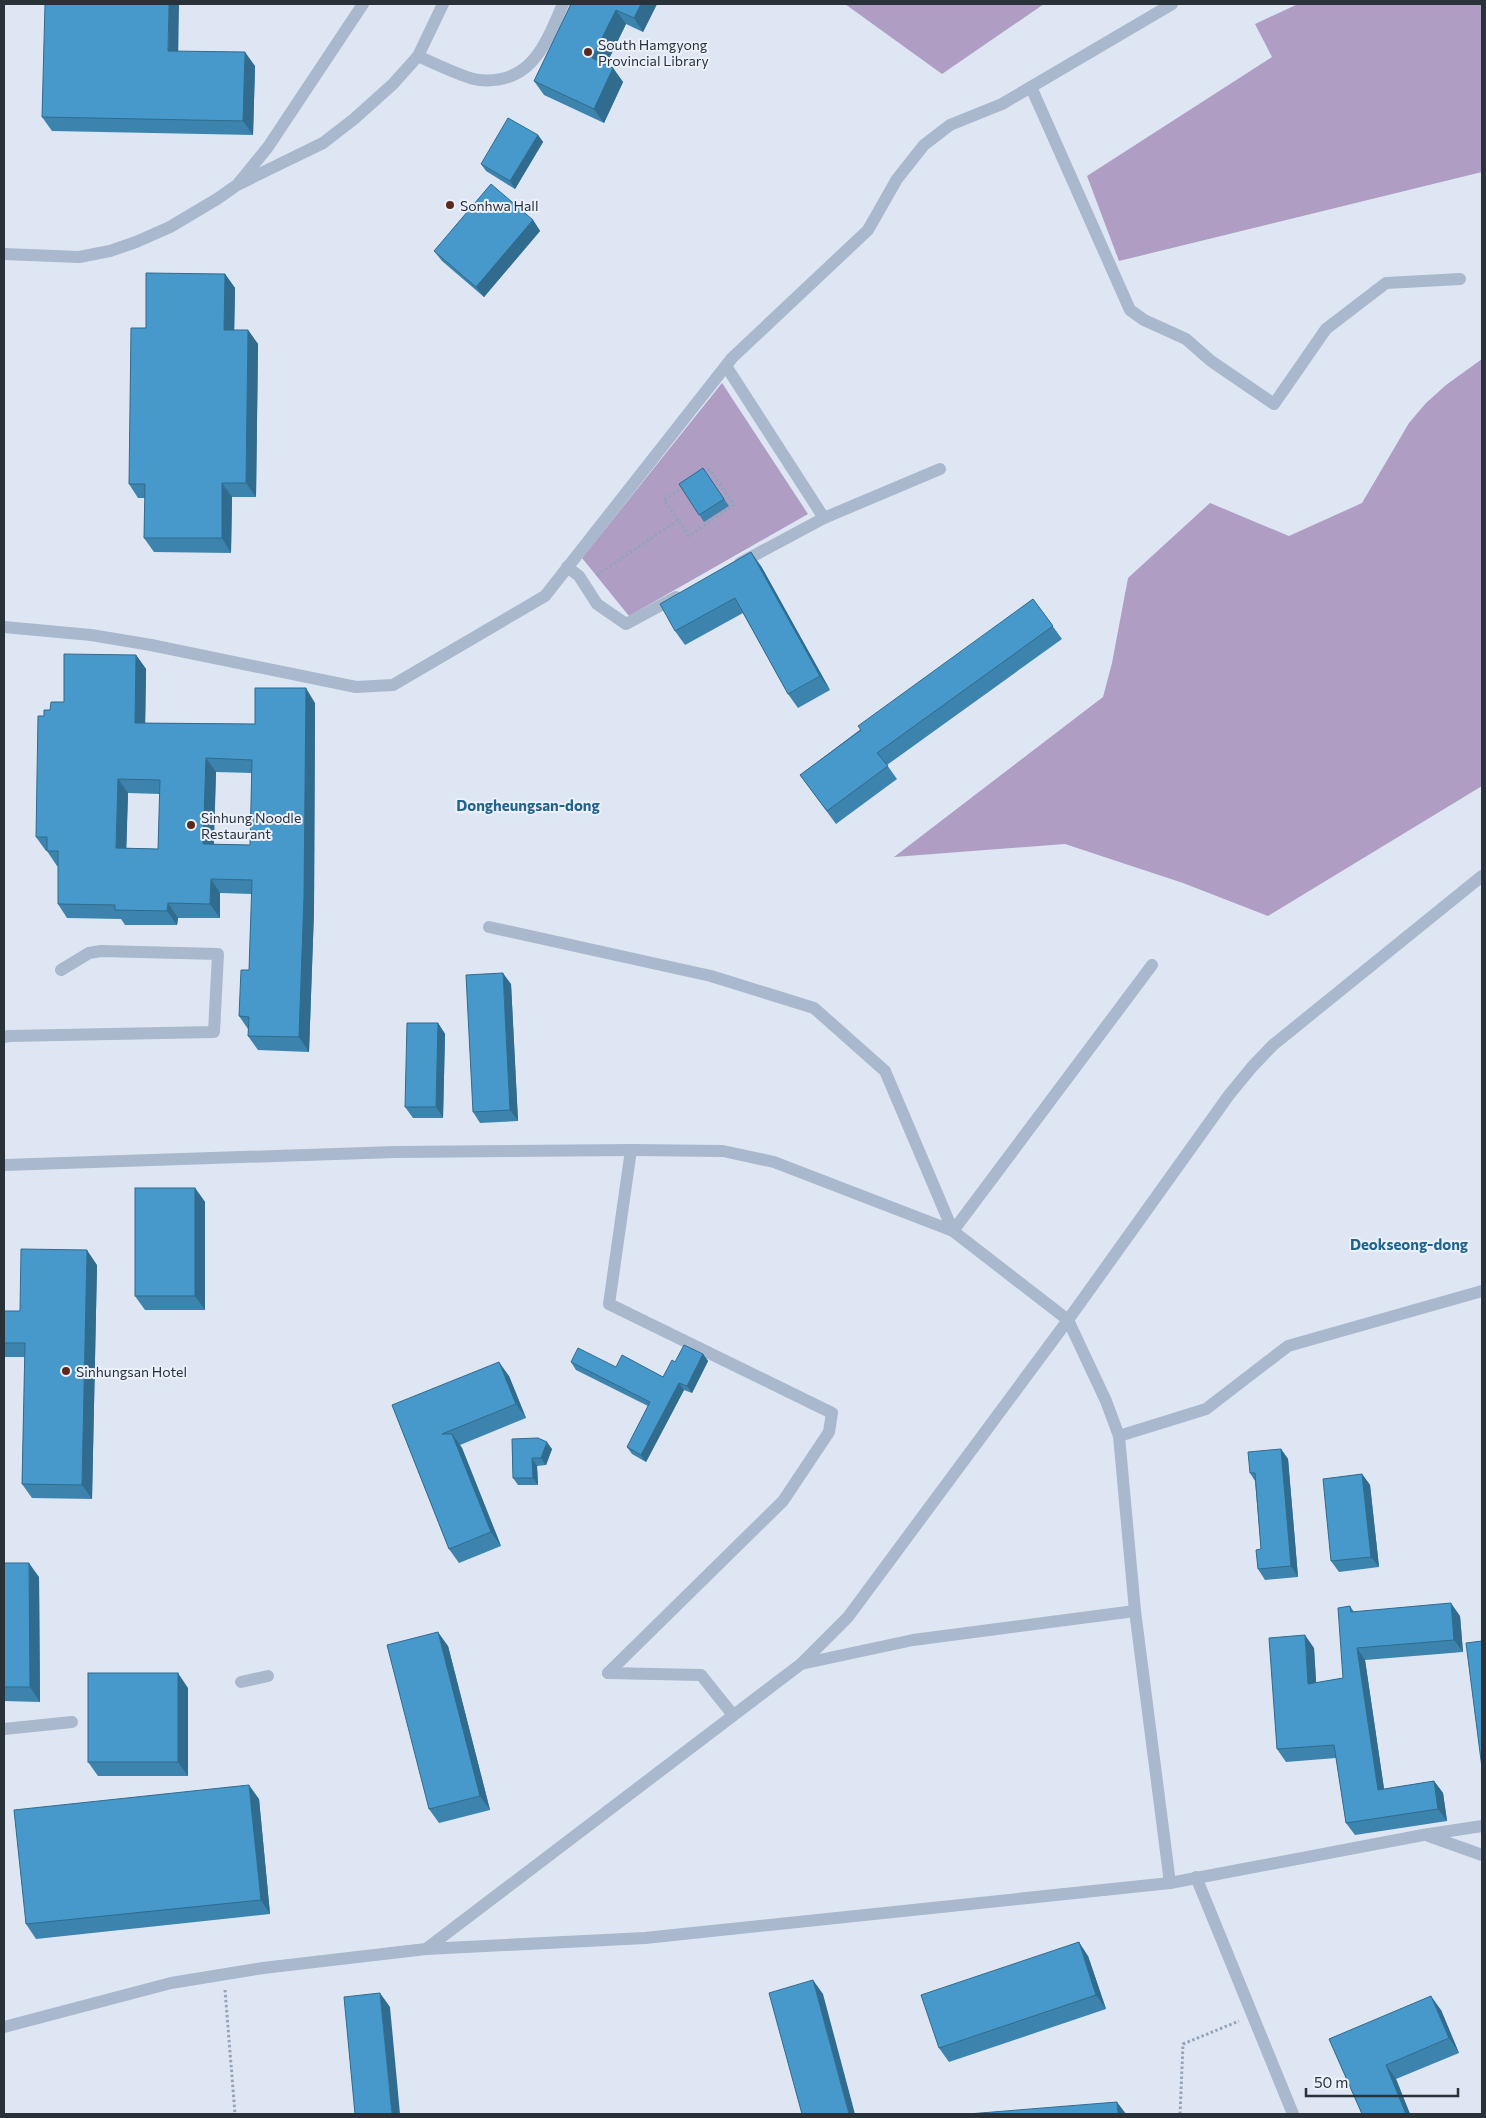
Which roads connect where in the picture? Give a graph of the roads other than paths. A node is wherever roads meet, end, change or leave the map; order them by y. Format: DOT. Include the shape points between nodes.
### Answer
graph roads {
  1 [pos="363,4"];
  2 [pos="443,4"];
  3 [pos="563,4"];
  4 [pos="1172,4"];
  5 [pos="418,56"];
  6 [pos="1031,87"];
  7 [pos="237,185"];
  8 [pos="4,254"];
  9 [pos="1460,279"];
  10 [pos="726,366"];
  11 [pos="940,469"];
  12 [pos="824,518"];
  13 [pos="567,567"];
  14 [pos="729,568"];
  15 [pos="686,592"];
  16 [pos="4,627"];
  17 [pos="1482,876"];
  18 [pos="489,927"];
  19 [pos="1152,965"];
  20 [pos="61,970"];
  21 [pos="4,1038"];
  22 [pos="631,1150"];
  23 [pos="4,1165"];
  24 [pos="953,1231"];
  25 [pos="1482,1291"];
  26 [pos="1068,1320"];
  27 [pos="1119,1436"];
  28 [pos="1135,1611"];
  29 [pos="801,1664"];
  30 [pos="268,1676"];
  31 [pos="241,1682"];
  32 [pos="733,1715"];
  33 [pos="72,1722"];
  34 [pos="4,1729"];
  35 [pos="1482,1826"];
  36 [pos="1423,1834"];
  37 [pos="1482,1856"];
  38 [pos="1196,1877"];
  39 [pos="1170,1882"];
  40 [pos="426,1949"];
  41 [pos="4,2019"];
  42 [pos="4,2027"];
  43 [pos="1293,2114"];
  1 -- 7 [label="street" via="284,124"];
  2 -- 5 [label="street"];
  3 -- 5 [label="street" via="544,47 529,66 505,79 478,80"];
  4 -- 6 [label="street"];
  5 -- 7 [label="street" via="393,84 324,143"];
  6 -- 9 [label="street" via="1130,310 1186,339 1211,361 1274,404 1326,330 1386,283"];
  6 -- 10 [label="street" via="1002,104 950,125 924,145 897,178 868,230"];
  7 -- 8 [label="street" via="170,227 110,251 78,256"];
  10 -- 12 [label="street"];
  10 -- 13 [label="street"];
  11 -- 12 [label="street"];
  12 -- 14 [label="street"];
  13 -- 15 [label="street" via="579,576 597,604 626,624"];
  13 -- 16 [label="street" via="545,596 393,685 356,687 152,645 91,635"];
  17 -- 26 [label="street" via="1274,1045 1252,1067"];
  18 -- 24 [label="street" via="711,976 814,1008 885,1071"];
  19 -- 24 [label="street"];
  20 -- 21 [label="street" via="90,953 101,951 218,954 214,1032"];
  22 -- 23 [label="street" via="395,1152"];
  22 -- 24 [label="street" via="700,1150 747,1155 774,1162"];
  22 -- 32 [label="street" via="609,1304 832,1413 829,1432 783,1501 608,1673 701,1675"];
  24 -- 26 [label="street"];
  25 -- 27 [label="street" via="1288,1346 1206,1409"];
  26 -- 27 [label="street"];
  26 -- 29 [label="street" via="848,1617"];
  27 -- 28 [label="street"];
  28 -- 29 [label="street" via="913,1640"];
  28 -- 39 [label="street"];
  29 -- 32 [label="street"];
  30 -- 31 [label="street"];
  32 -- 40 [label="street"];
  33 -- 34 [label="street"];
  35 -- 36 [label="street"];
  36 -- 37 [label="street"];
  36 -- 38 [label="street"];
  38 -- 39 [label="street"];
  38 -- 43 [label="street"];
  39 -- 40 [label="street" via="645,1938"];
  40 -- 42 [label="street" via="171,1983"];
  41 -- 42 [label="street"];
}
